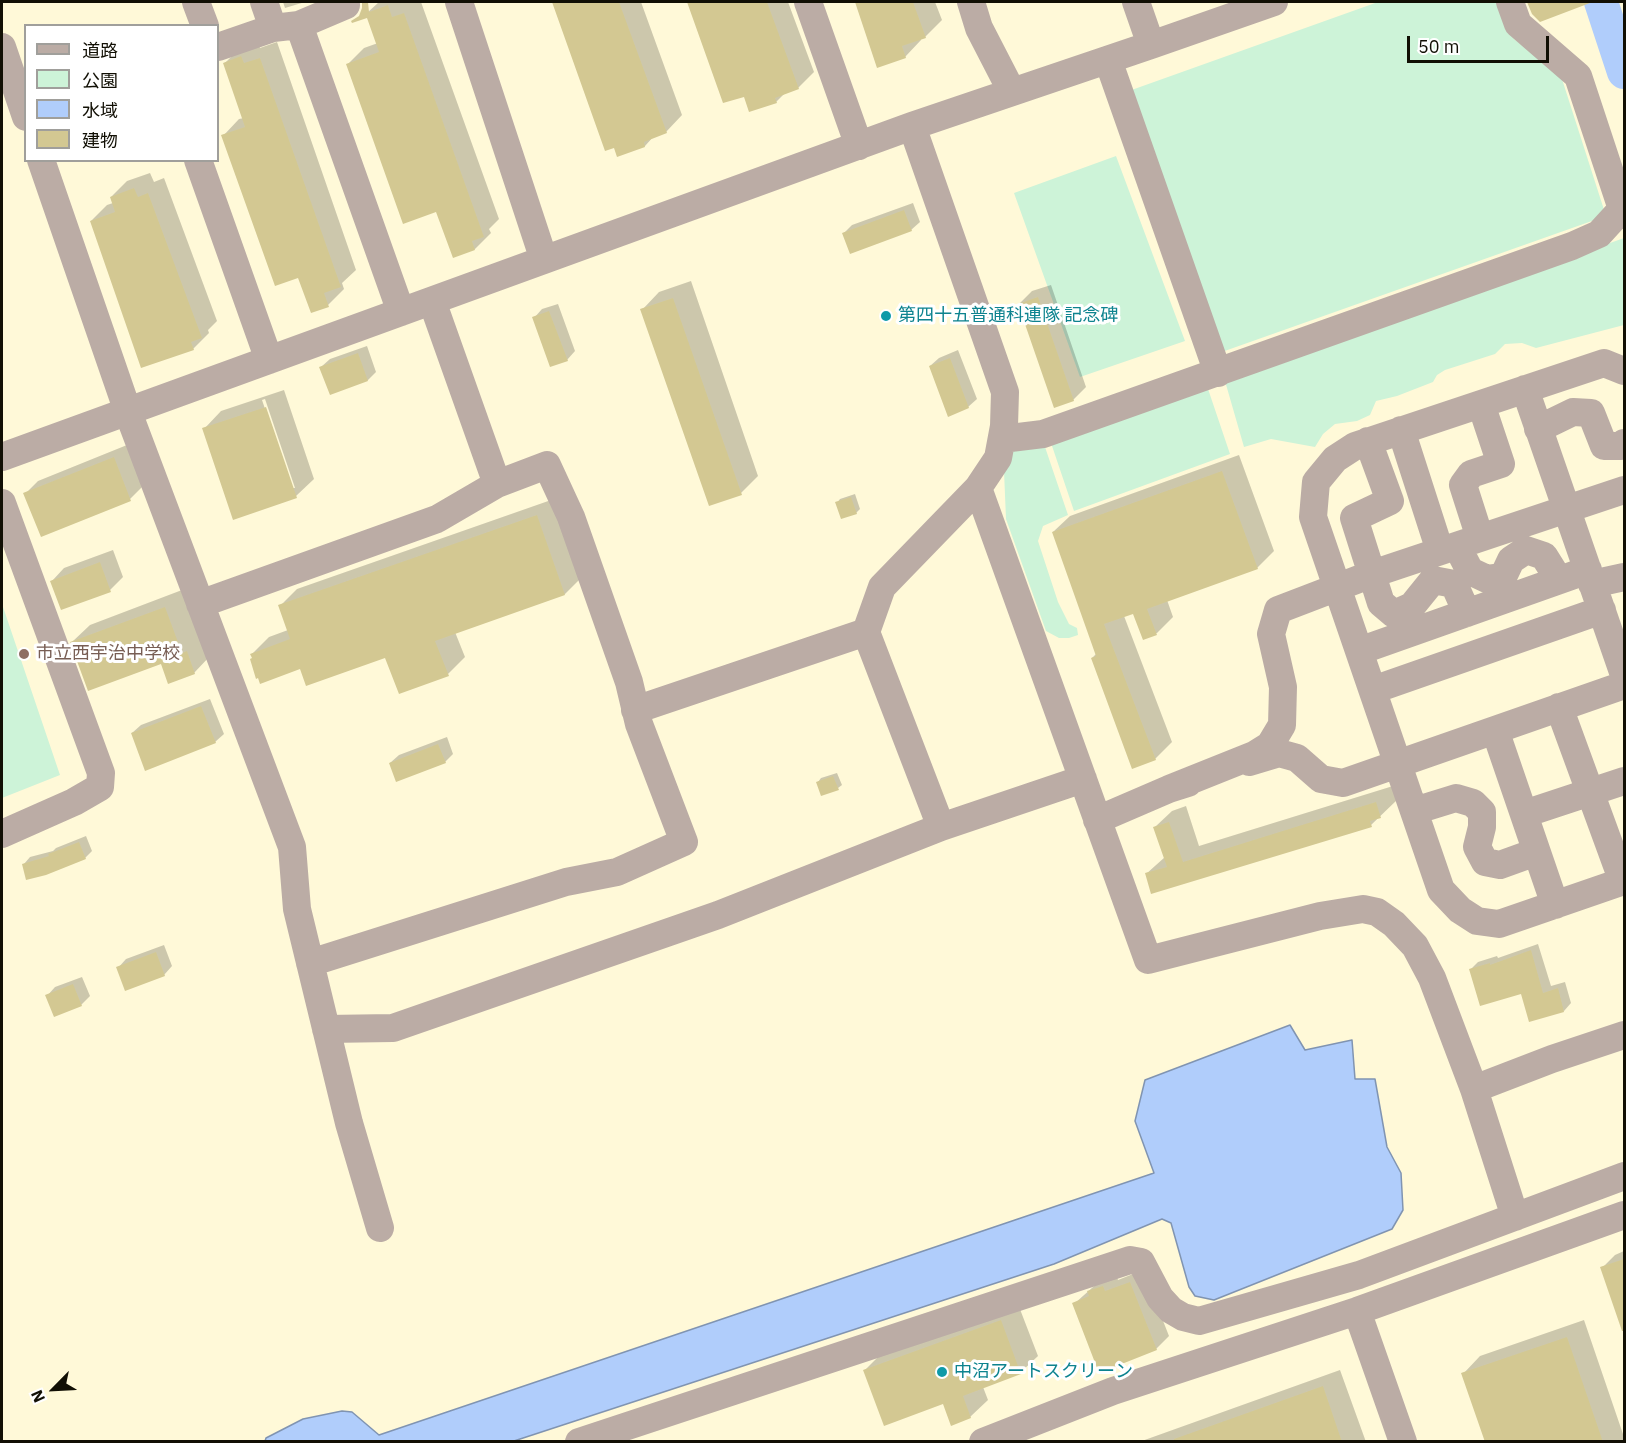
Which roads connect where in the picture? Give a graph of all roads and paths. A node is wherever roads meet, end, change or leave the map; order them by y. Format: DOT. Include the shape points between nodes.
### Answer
graph roads {
  1 [pos="196,2"];
  2 [pos="264,2"];
  3 [pos="345,2"];
  4 [pos="459,2"];
  5 [pos="807,2"];
  6 [pos="972,2"];
  7 [pos="1136,2"];
  8 [pos="1274,2"];
  9 [pos="1510,2"];
  10 [pos="204,24"];
  11 [pos="286,26"];
  12 [pos="1151,45"];
  13 [pos="2,47"];
  14 [pos="219,47"];
  15 [pos="1108,60"];
  16 [pos="1011,92"];
  17 [pos="24,111"];
  18 [pos="912,126"];
  19 [pos="859,146"];
  20 [pos="42,162"];
  21 [pos="199,162"];
  22 [pos="1623,212"];
  23 [pos="544,260"];
  24 [pos="432,301"];
  25 [pos="401,312"];
  26 [pos="269,360"];
  27 [pos="1624,371"];
  28 [pos="1218,373"];
  29 [pos="1525,389"];
  30 [pos="1481,404"];
  31 [pos="128,412"];
  32 [pos="1538,429"];
  33 [pos="1401,430"];
  34 [pos="1002,440"];
  35 [pos="1368,441"];
  36 [pos="1624,443"];
  37 [pos="2,457"];
  38 [pos="497,484"];
  39 [pos="978,488"];
  40 [pos="1624,490"];
  41 [pos="2,503"];
  42 [pos="1566,508"];
  43 [pos="1459,545"];
  44 [pos="1372,574"];
  45 [pos="1590,577"];
  46 [pos="1624,577"];
  47 [pos="1559,580"];
  48 [pos="1337,586"];
  49 [pos="200,604"];
  50 [pos="1602,610"];
  51 [pos="1467,613"];
  52 [pos="866,632"];
  53 [pos="1359,651"];
  54 [pos="1624,675"];
  55 [pos="1624,685"];
  56 [pos="1373,690"];
  57 [pos="1559,707"];
  58 [pos="636,710"];
  59 [pos="1495,730"];
  60 [pos="1398,764"];
  61 [pos="1083,779"];
  62 [pos="1624,781"];
  63 [pos="1169,789"];
  64 [pos="1590,791"];
  65 [pos="1414,811"];
  66 [pos="1524,814"];
  67 [pos="1097,820"];
  68 [pos="941,827"];
  69 [pos="2,834"];
  70 [pos="1536,852"];
  71 [pos="1624,881"];
  72 [pos="1555,905"];
  73 [pos="310,963"];
  74 [pos="326,1029"];
  75 [pos="1624,1035"];
  76 [pos="1474,1089"];
  77 [pos="1624,1176"];
  78 [pos="1624,1215"];
  79 [pos="1515,1217"];
  80 [pos="380,1228"];
  81 [pos="1357,1311"];
  82 [pos="579,1442"];
  83 [pos="983,1442"];
  84 [pos="1403,1442"];
  1 -- 10 [label="street"];
  2 -- 11 [label="street"];
  3 -- 11 [label="street" via="346,5"];
  4 -- 23 [label="street"];
  5 -- 19 [label="street"];
  6 -- 16 [label="street" via="979,28"];
  7 -- 12 [label="street"];
  8 -- 12 [label="street"];
  9 -- 22 [label="street" via="1518,24 1578,76"];
  11 -- 14 [label="street"];
  11 -- 25 [label="street"];
  12 -- 15 [label="street"];
  13 -- 17 [label="street"];
  15 -- 16 [label="street"];
  15 -- 28 [label="street"];
  16 -- 18 [label="street"];
  18 -- 19 [label="street"];
  18 -- 34 [label="street" via="1005,392"];
  19 -- 23 [label="street"];
  20 -- 31 [label="street"];
  21 -- 26 [label="street"];
  22 -- 28 [label="street" via="1599,234 1572,246"];
  23 -- 24 [label="street"];
  24 -- 25 [label="street"];
  24 -- 38 [label="street"];
  25 -- 26 [label="street"];
  26 -- 31 [label="street"];
  27 -- 29 [label="street" via="1604,363"];
  28 -- 34 [label="street" via="1043,434"];
  29 -- 30 [label="street"];
  29 -- 32 [label="street"];
  30 -- 33 [label="street"];
  30 -- 43 [label="street" via="1501,464 1471,474 1463,485"];
  31 -- 37 [label="street"];
  31 -- 49 [label="street"];
  32 -- 36 [label="street" via="1573,412 1590,413 1604,446"];
  32 -- 42 [label="street"];
  33 -- 35 [label="street"];
  33 -- 43 [label="street"];
  34 -- 39 [label="street" via="998,458"];
  35 -- 44 [label="street" via="1390,501 1354,518"];
  35 -- 48 [label="street" via="1335,459 1316,482 1313,517"];
  38 -- 49 [label="street" via="437,519"];
  38 -- 58 [label="street" via="547,465 571,517"];
  39 -- 52 [label="street" via="882,587"];
  39 -- 61 [label="street"];
  40 -- 42 [label="street"];
  41 -- 69 [label="street" via="101,773 100,787"];
  42 -- 43 [label="street"];
  42 -- 45 [label="street"];
  43 -- 44 [label="street"];
  43 -- 47 [label="street" via="1470,571 1487,579 1503,577 1511,560 1526,550 1544,556"];
  44 -- 48 [label="street"];
  44 -- 51 [label="street" via="1381,603 1394,614 1412,606 1433,580 1454,584"];
  45 -- 46 [label="street"];
  45 -- 47 [label="street"];
  45 -- 50 [label="street"];
  47 -- 51 [label="street"];
  48 -- 53 [label="street"];
  48 -- 63 [label="street" via="1278,610 1271,634 1283,687 1282,725 1270,745"];
  49 -- 73 [label="street" via="292,847 297,909"];
  50 -- 54 [label="street"];
  50 -- 56 [label="street"];
  51 -- 53 [label="street"];
  52 -- 58 [label="street"];
  52 -- 68 [label="street"];
  53 -- 56 [label="street"];
  55 -- 57 [label="street"];
  56 -- 60 [label="street"];
  57 -- 59 [label="street"];
  57 -- 64 [label="street"];
  58 -- 73 [label="street" via="684,842 616,872 566,882"];
  59 -- 60 [label="street"];
  59 -- 66 [label="street"];
  60 -- 63 [label="street" via="1343,783 1321,779 1297,758 1279,753"];
  60 -- 65 [label="street"];
  61 -- 67 [label="street"];
  61 -- 68 [label="street"];
  62 -- 64 [label="street"];
  63 -- 67 [label="street"];
  64 -- 66 [label="street"];
  64 -- 71 [label="street"];
  65 -- 70 [label="street" via="1456,798 1473,803 1482,813 1477,848 1485,862 1500,866"];
  65 -- 72 [label="street" via="1441,890 1460,910 1477,921 1499,924"];
  66 -- 70 [label="street"];
  67 -- 76 [label="street" via="1148,960 1320,916 1363,909 1377,912 1394,924 1416,946 1432,978"];
  68 -- 74 [label="street" via="718,915 393,1028"];
  70 -- 72 [label="street"];
  71 -- 72 [label="street"];
  73 -- 74 [label="street"];
  74 -- 80 [label="street"];
  75 -- 76 [label="street"];
  76 -- 79 [label="street"];
  77 -- 79 [label="street"];
  78 -- 81 [label="street"];
  79 -- 82 [label="street" via="1359,1275 1199,1321 1172,1310 1160,1299 1141,1262 1130,1260"];
  81 -- 83 [label="street" via="1113,1391"];
  81 -- 84 [label="street"];
}
